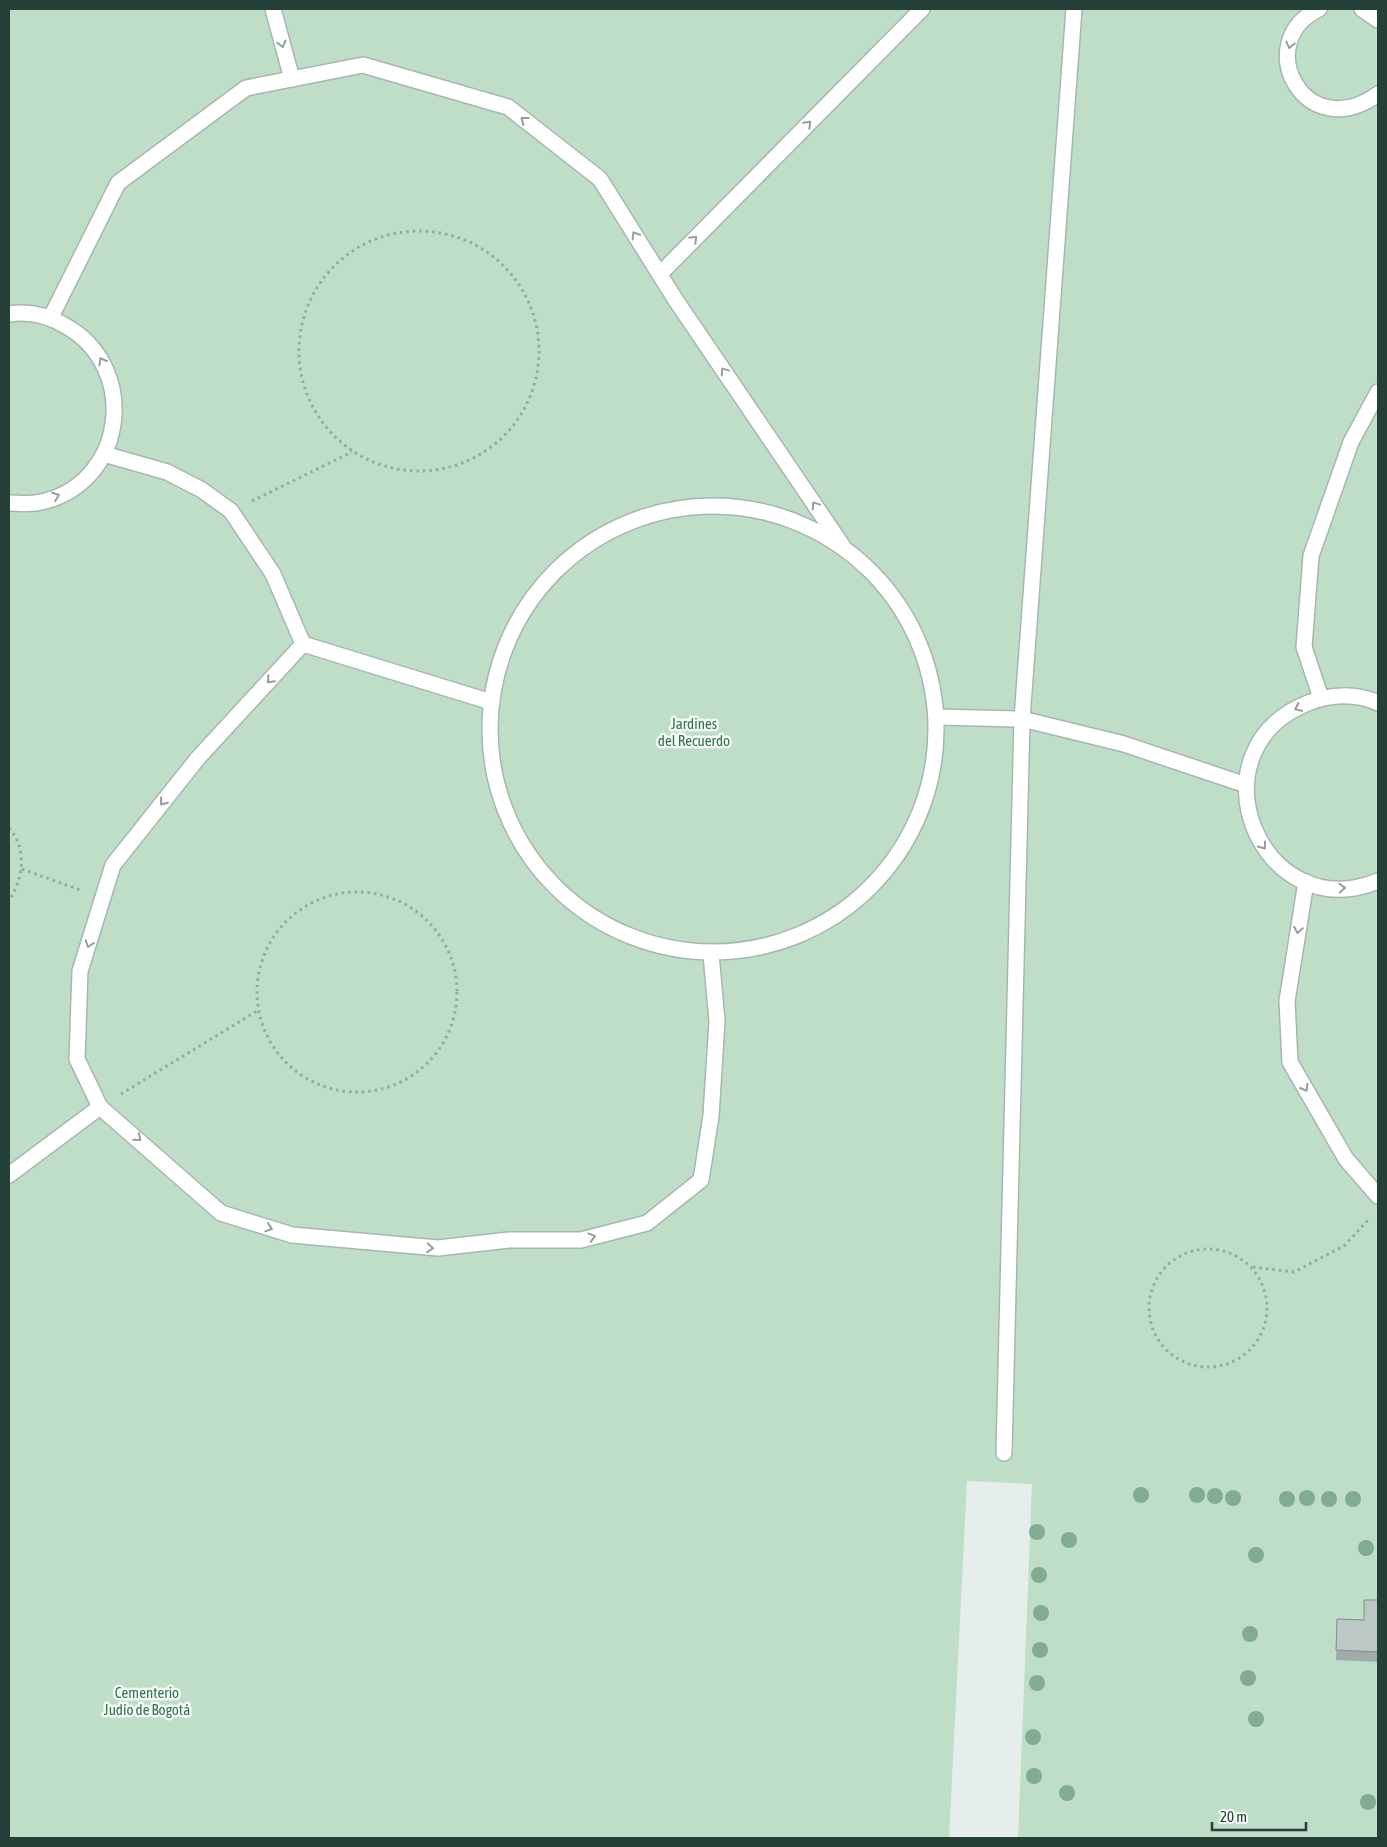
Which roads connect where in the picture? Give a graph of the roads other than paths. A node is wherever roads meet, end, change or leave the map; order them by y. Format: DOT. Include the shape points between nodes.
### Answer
graph roads {
  1 [pos="273,9"];
  2 [pos="922,9"];
  3 [pos="1074,9"];
  4 [pos="1319,9"];
  5 [pos="1362,9"];
  6 [pos="1378,20"];
  7 [pos="292,79"];
  8 [pos="1378,94"];
  9 [pos="660,274"];
  10 [pos="9,314"];
  11 [pos="51,318"];
  12 [pos="1378,392"];
  13 [pos="104,454"];
  14 [pos="9,503"];
  15 [pos="843,546"];
  16 [pos="303,644"];
  17 [pos="1321,698"];
  18 [pos="488,701"];
  19 [pos="1378,702"];
  20 [pos="938,717"];
  21 [pos="1022,719"];
  22 [pos="1246,785"];
  23 [pos="1378,881"];
  24 [pos="1306,882"];
  25 [pos="711,954"];
  26 [pos="100,1107"];
  27 [pos="9,1174"];
  28 [pos="1378,1196"];
  29 [pos="1004,1453"];
  1 -- 7 [label="lane, one-way"];
  9 -- 2 [label="lane, one-way"];
  3 -- 21 [label="lane"];
  4 -- 8 [label="lane, one-way" via="1296,27 1289,43 1287,61 1291,78 1314,103 1330,109 1348,109 1364,104"];
  5 -- 6 [label="lane"];
  9 -- 7 [label="lane, one-way" via="600,179 508,107 363,65"];
  7 -- 11 [label="lane" via="246,88 118,183"];
  15 -- 9 [label="lane, one-way"];
  10 -- 11 [label="lane" via="22,312"];
  13 -- 11 [label="lane, one-way" via="115,422 114,390 102,358 80,333"];
  12 -- 17 [label="lane" via="1351,442 1311,556 1304,647"];
  14 -- 13 [label="lane, one-way" via="36,502 64,493 87,477"];
  13 -- 16 [label="lane" via="167,472 202,490 230,511 272,574"];
  15 -- 18 [label="lane" via="773,513 764,512 697,506 622,524 557,566 511,628"];
  15 -- 20 [label="lane" via="892,592 924,651"];
  16 -- 18 [label="lane"];
  16 -- 26 [label="lane, one-way" via="198,758 113,865 80,971 77,1059"];
  17 -- 19 [label="lane" via="1347,696"];
  17 -- 22 [label="lane, one-way" via="1293,709 1269,729 1253,755"];
  18 -- 25 [label="lane" via="491,776 519,846 538,868 570,903 636,940"];
  20 -- 21 [label="lane"];
  20 -- 25 [label="lane" via="930,789 899,856 848,909 783,942"];
  21 -- 22 [label="lane" via="1124,744"];
  21 -- 29 [label="lane"];
  22 -- 24 [label="lane, one-way" via="1248,815 1260,843 1279,866"];
  24 -- 23 [label="lane, one-way" via="1335,889 1365,887"];
  24 -- 28 [label="lane, one-way" via="1288,1001 1290,1062 1346,1159"];
  26 -- 25 [label="lane, one-way" via="221,1212 292,1235 438,1248 509,1240 581,1240 647,1223 701,1180 711,1116 717,1021"];
  26 -- 27 [label="lane"];
}
